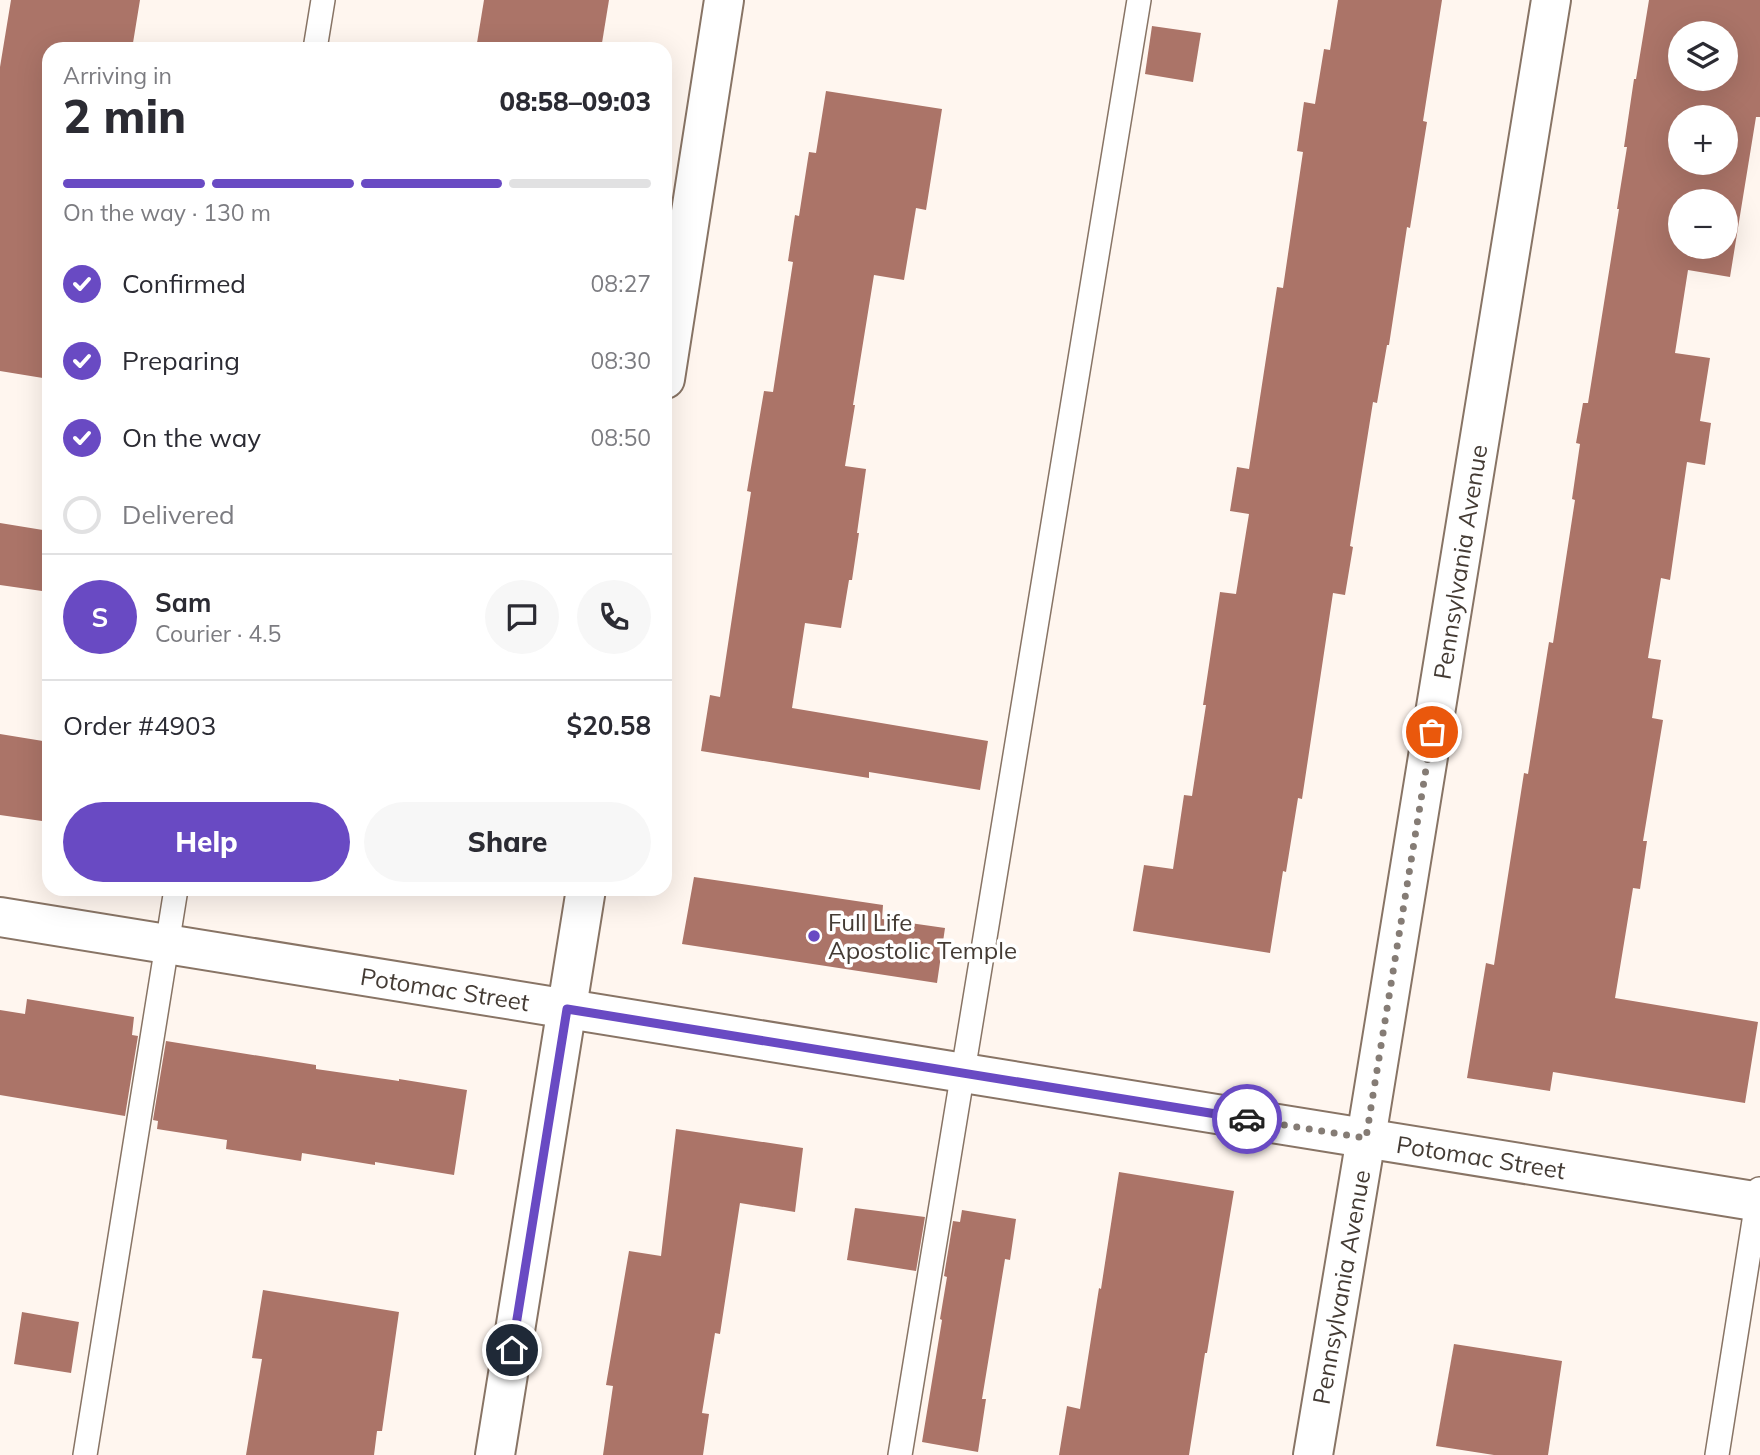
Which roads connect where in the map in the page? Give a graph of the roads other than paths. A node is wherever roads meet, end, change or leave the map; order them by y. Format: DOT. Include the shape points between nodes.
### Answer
graph roads {
  1 [pos="323,0"];
  2 [pos="724,0"];
  3 [pos="1139,0"];
  4 [pos="1551,0"];
  5 [pos="316,42"];
  6 [pos="672,334"];
  7 [pos="175,896"];
  8 [pos="585,896"];
  9 [pos="0,917"];
  10 [pos="166,944"];
  11 [pos="567,1009"];
  12 [pos="963,1072"];
  13 [pos="1366,1138"];
  14 [pos="1759,1196"];
  15 [pos="85,1455"];
  16 [pos="495,1455"];
  17 [pos="900,1455"];
  18 [pos="1313,1455"];
  19 [pos="1717,1455"];
  1 -- 5 [label="lane"];
  2 -- 6 [label="street"];
  3 -- 12 [label="lane"];
  4 -- 13 [label="street, Pennsylvania Avenue"];
  7 -- 10 [label="lane"];
  8 -- 11 [label="street"];
  9 -- 10 [label="street, Potomac Street"];
  10 -- 11 [label="street, Potomac Street"];
  10 -- 15 [label="lane"];
  11 -- 12 [label="street, Potomac Street"];
  11 -- 16 [label="street"];
  12 -- 13 [label="street, Potomac Street"];
  12 -- 17 [label="lane"];
  13 -- 14 [label="street, Potomac Street"];
  13 -- 18 [label="street, Pennsylvania Avenue"];
  14 -- 19 [label="lane"];
}
